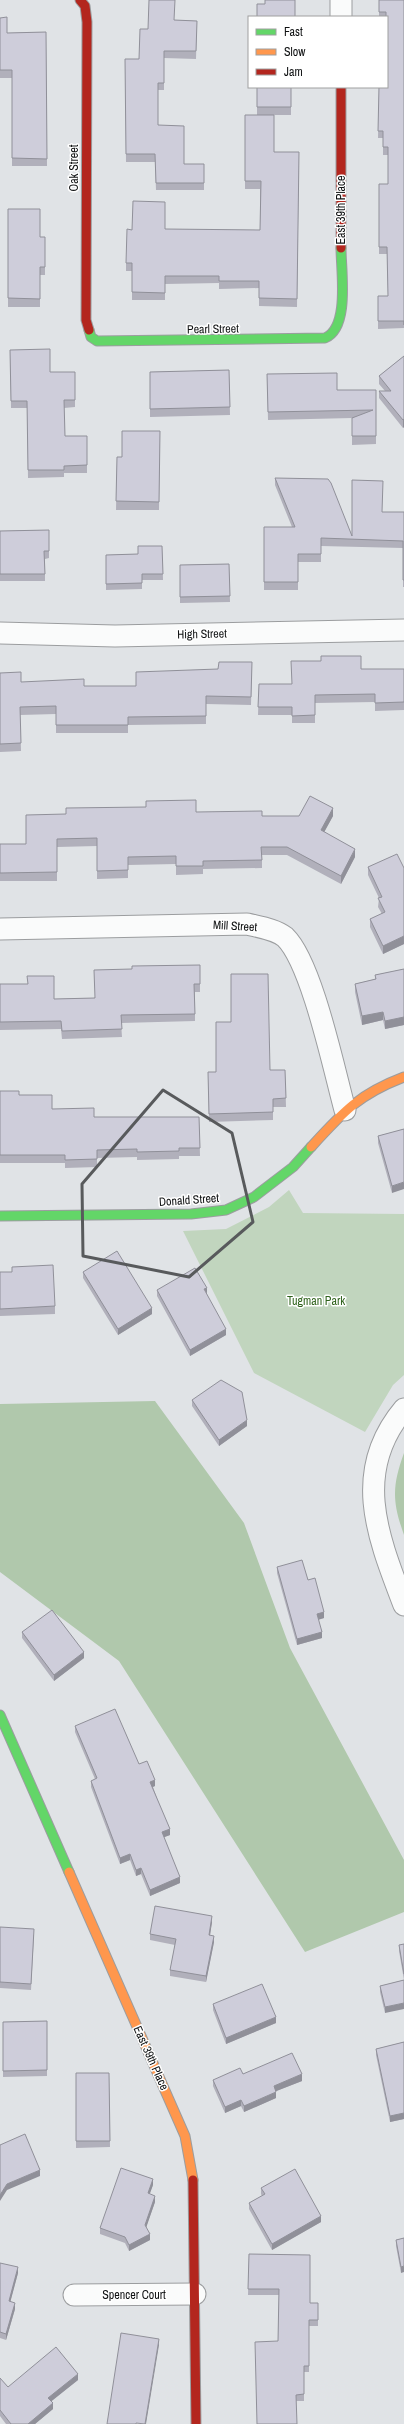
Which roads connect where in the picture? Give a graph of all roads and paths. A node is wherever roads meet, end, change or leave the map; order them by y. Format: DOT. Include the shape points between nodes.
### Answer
graph roads {
  1 [pos="80,0"];
  2 [pos="341,0"];
  3 [pos="341,16"];
  4 [pos="341,88"];
  5 [pos="336,332"];
  6 [pos="91,337"];
  7 [pos="404,630"];
  8 [pos="0,633"];
  9 [pos="0,929"];
  10 [pos="404,1077"];
  11 [pos="345,1110"];
  12 [pos="0,1216"];
  13 [pos="404,1409"];
  14 [pos="404,1605"];
  15 [pos="0,1715"];
  16 [pos="195,2294"];
  17 [pos="74,2295"];
  18 [pos="196,2424"];
  1 -- 6 [label="street, Oak Street" via="85,6 87,22 86,320"];
  2 -- 3 [label="street"];
  4 -- 5 [label="street, East 39th Place" via="341,314"];
  5 -- 6 [label="street, Pearl Street" via="320,339 105,343"];
  7 -- 8 [label="street, High Street" via="114,636"];
  9 -- 11 [label="street, Mill Street" via="247,924 267,928 284,937 298,956 310,982"];
  10 -- 11 [label="street, Donald Street" via="378,1087"];
  11 -- 12 [label="street, Donald Street" via="293,1166 254,1197 226,1210 191,1214"];
  13 -- 14 [label="street" via="393,1422 379,1449 372,1486 376,1520"];
  15 -- 16 [label="street, East 39th Place" via="185,2136 192,2164 195,2198"];
  16 -- 17 [label="street, Spencer Court"];
  16 -- 18 [label="street, East 39th Place"];
}
